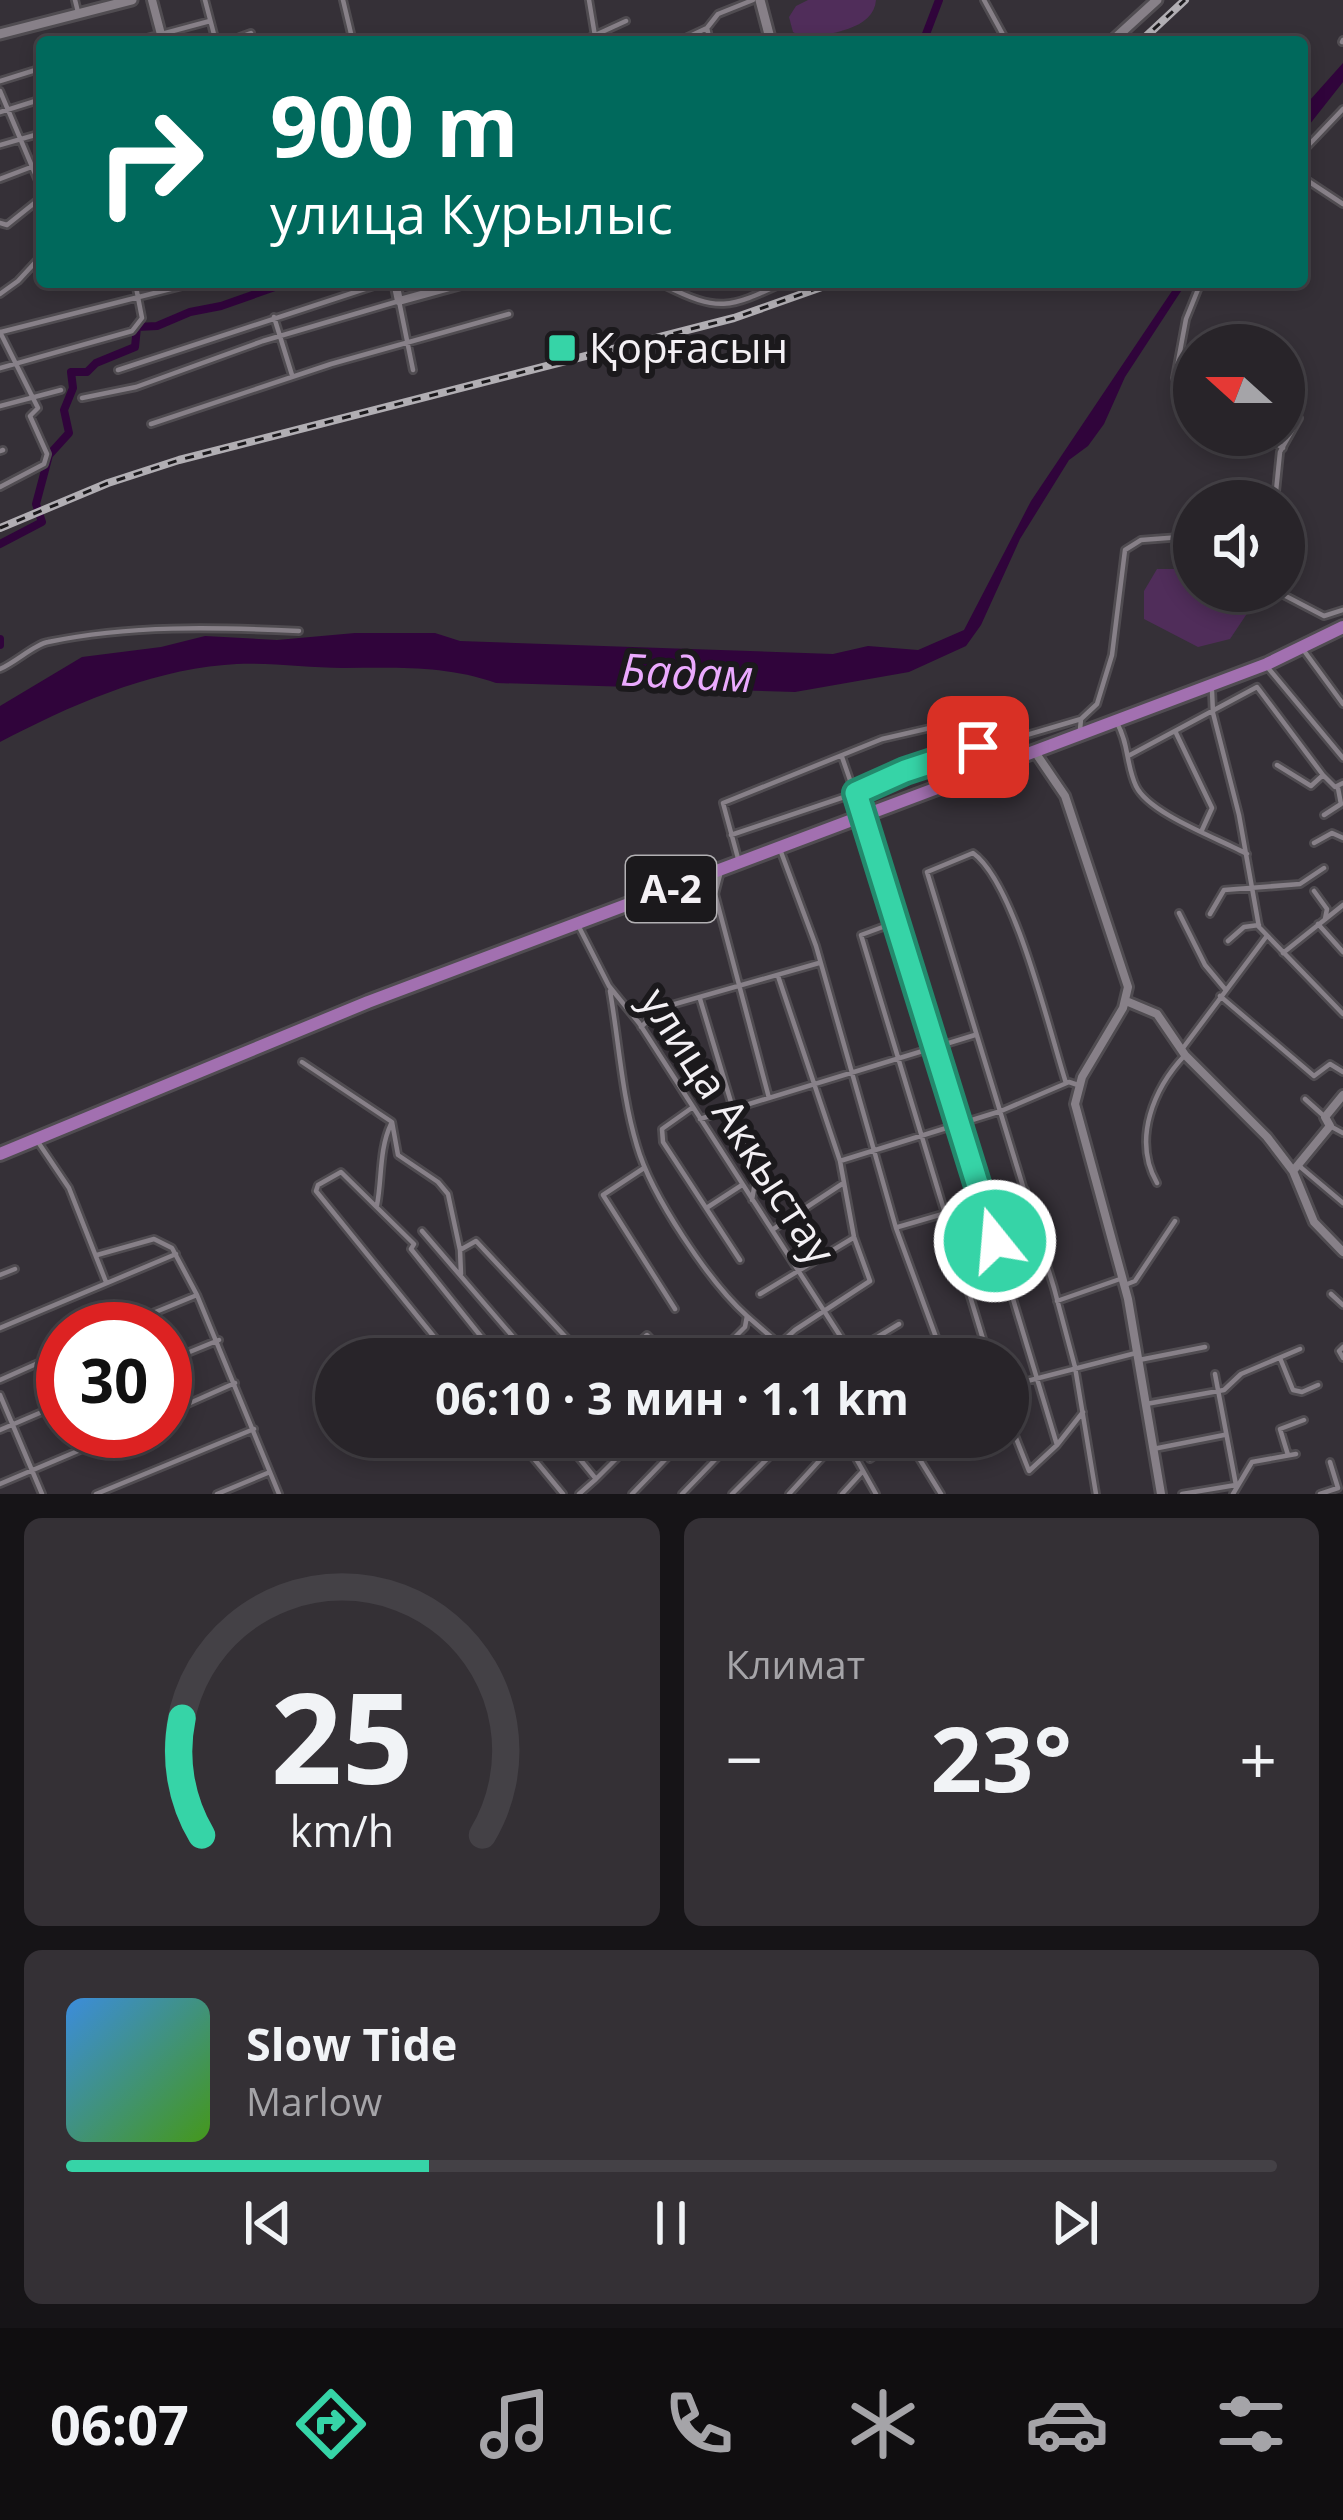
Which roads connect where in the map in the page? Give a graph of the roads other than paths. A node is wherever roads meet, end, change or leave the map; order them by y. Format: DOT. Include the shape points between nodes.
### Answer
graph roads {
  1 [pos="132,0"];
  2 [pos="152,0"];
  3 [pos="205,0"];
  4 [pos="343,0"];
  5 [pos="589,0"];
  6 [pos="757,0"];
  7 [pos="984,0"];
  8 [pos="1157,0"];
  9 [pos="76,6"];
  10 [pos="626,20"];
  11 [pos="210,21"];
  12 [pos="707,28"];
  13 [pos="251,32"];
  14 [pos="0,33"];
  15 [pos="161,36"];
  16 [pos="168,36"];
  17 [pos="214,36"];
  18 [pos="244,36"];
  19 [pos="352,36"];
  20 [pos="594,36"];
  21 [pos="601,36"];
  22 [pos="690,36"];
  23 [pos="709,36"];
  24 [pos="769,36"];
  25 [pos="1004,36"];
  26 [pos="1118,36"];
  27 [pos="36,70"];
  28 [pos="0,81"];
  29 [pos="0,91"];
  30 [pos="36,101"];
  31 [pos="1343,109"];
  32 [pos="4,110"];
  33 [pos="36,135"];
  34 [pos="21,139"];
  35 [pos="0,145"];
  36 [pos="1308,146"];
  37 [pos="36,165"];
  38 [pos="32,166"];
  39 [pos="36,177"];
  40 [pos="0,178"];
  41 [pos="1308,181"];
  42 [pos="36,199"];
  43 [pos="1343,204"];
  44 [pos="0,223"];
  45 [pos="36,267"];
  46 [pos="136,288"];
  47 [pos="174,288"];
  48 [pos="370,288"];
  49 [pos="393,288"];
  50 [pos="446,288"];
  51 [pos="670,288"];
  52 [pos="772,288"];
  53 [pos="1199,288"];
  54 [pos="0,294"];
  55 [pos="139,297"];
  56 [pos="399,301"];
  57 [pos="509,314"];
  58 [pos="274,317"];
  59 [pos="1185,324"];
  60 [pos="0,332"];
  61 [pos="278,336"];
  62 [pos="407,342"];
  63 [pos="15,362"];
  64 [pos="0,368"];
  65 [pos="118,370"];
  66 [pos="413,370"];
  67 [pos="293,376"];
  68 [pos="284,380"];
  69 [pos="287,389"];
  70 [pos="62,390"];
  71 [pos="33,397"];
  72 [pos="82,398"];
  73 [pos="0,406"];
  74 [pos="151,424"];
  75 [pos="0,487"];
  76 [pos="1173,538"];
  77 [pos="1305,606"];
  78 [pos="1343,610"];
  79 [pos="1343,627"];
  80 [pos="299,632"];
  81 [pos="1302,648"];
  82 [pos="1268,667"];
  83 [pos="0,669"];
  84 [pos="1220,682"];
  85 [pos="1257,687"];
  86 [pos="1343,704"];
  87 [pos="1213,713"];
  88 [pos="1081,719"];
  89 [pos="1115,722"];
  90 [pos="930,728"];
  91 [pos="1176,733"];
  92 [pos="1079,736"];
  93 [pos="978,747"];
  94 [pos="1035,752"];
  95 [pos="1130,755"];
  96 [pos="842,757"];
  97 [pos="1343,758"];
  98 [pos="984,764"];
  99 [pos="1277,765"];
  100 [pos="1323,775"];
  101 [pos="1340,785"];
  102 [pos="856,793"];
  103 [pos="1324,815"];
  104 [pos="861,817"];
  105 [pos="1202,830"];
  106 [pos="731,835"];
  107 [pos="1343,838"];
  108 [pos="1313,843"];
  109 [pos="779,846"];
  110 [pos="1247,854"];
  111 [pos="739,863"];
  112 [pos="1324,868"];
  113 [pos="722,870"];
  114 [pos="1255,887"];
  115 [pos="1314,891"];
  116 [pos="1343,905"];
  117 [pos="1179,913"];
  118 [pos="1210,914"];
  119 [pos="1325,919"];
  120 [pos="898,921"];
  121 [pos="577,924"];
  122 [pos="1259,925"];
  123 [pos="1318,925"];
  124 [pos="1266,937"];
  125 [pos="1228,941"];
  126 [pos="1343,952"];
  127 [pos="1283,953"];
  128 [pos="819,963"];
  129 [pos="778,976"];
  130 [pos="609,986"];
  131 [pos="739,987"];
  132 [pos="1225,989"];
  133 [pos="1220,996"];
  134 [pos="700,999"];
  135 [pos="1126,1001"];
  136 [pos="1343,1014"];
  137 [pos="641,1027"];
  138 [pos="978,1034"];
  139 [pos="935,1045"];
  140 [pos="1183,1052"];
  141 [pos="898,1058"];
  142 [pos="302,1062"];
  143 [pos="853,1071"];
  144 [pos="1343,1072"];
  145 [pos="813,1083"];
  146 [pos="1066,1083"];
  147 [pos="1079,1086"];
  148 [pos="1343,1096"];
  149 [pos="770,1098"];
  150 [pos="1305,1099"];
  151 [pos="693,1106"];
  152 [pos="732,1107"];
  153 [pos="1001,1111"];
  154 [pos="700,1119"];
  155 [pos="392,1122"];
  156 [pos="1328,1122"];
  157 [pos="959,1124"];
  158 [pos="1343,1133"];
  159 [pos="920,1136"];
  160 [pos="36,1139"];
  161 [pos="874,1151"];
  162 [pos="0,1154"];
  163 [pos="840,1162"];
  164 [pos="644,1168"];
  165 [pos="1296,1168"];
  166 [pos="1157,1183"];
  167 [pos="842,1184"];
  168 [pos="742,1185"];
  169 [pos="1025,1190"];
  170 [pos="752,1200"];
  171 [pos="982,1200"];
  172 [pos="1343,1203"];
  173 [pos="377,1205"];
  174 [pos="708,1208"];
  175 [pos="942,1213"];
  176 [pos="1175,1221"];
  177 [pos="896,1228"];
  178 [pos="772,1230"];
  179 [pos="422,1231"];
  180 [pos="854,1237"];
  181 [pos="460,1250"];
  182 [pos="1343,1252"];
  183 [pos="176,1254"];
  184 [pos="97,1255"];
  185 [pos="740,1260"];
  186 [pos="15,1269"];
  187 [pos="798,1272"];
  188 [pos="0,1275"];
  189 [pos="461,1276"];
  190 [pos="106,1282"];
  191 [pos="1124,1282"];
  192 [pos="760,1294"];
  193 [pos="1331,1294"];
  194 [pos="197,1295"];
  195 [pos="1058,1300"];
  196 [pos="180,1302"];
  197 [pos="1343,1305"];
  198 [pos="675,1309"];
  199 [pos="825,1312"];
  200 [pos="747,1316"];
  201 [pos="898,1324"];
  202 [pos="0,1328"];
  203 [pos="435,1338"];
  204 [pos="482,1338"];
  205 [pos="514,1338"];
  206 [pos="567,1338"];
  207 [pos="735,1338"];
  208 [pos="772,1338"];
  209 [pos="786,1338"];
  210 [pos="841,1338"];
  211 [pos="874,1338"];
  212 [pos="935,1338"];
  213 [pos="982,1338"];
  214 [pos="218,1340"];
  215 [pos="1205,1347"];
  216 [pos="1343,1347"];
  217 [pos="1300,1349"];
  218 [pos="192,1351"];
  219 [pos="1138,1356"];
  220 [pos="1280,1358"];
  221 [pos="1343,1358"];
  222 [pos="36,1364"];
  223 [pos="1075,1366"];
  224 [pos="1215,1374"];
  225 [pos="1038,1377"];
  226 [pos="0,1380"];
  227 [pos="1029,1380"];
  228 [pos="235,1383"];
  229 [pos="1318,1385"];
  230 [pos="1219,1391"];
  231 [pos="0,1395"];
  232 [pos="192,1402"];
  233 [pos="1146,1404"];
  234 [pos="1083,1412"];
  235 [pos="36,1414"];
  236 [pos="1304,1420"];
  237 [pos="12,1424"];
  238 [pos="254,1429"];
  239 [pos="0,1430"];
  240 [pos="1226,1435"];
  241 [pos="1057,1445"];
  242 [pos="1153,1449"];
  243 [pos="62,1458"];
  244 [pos="533,1458"];
  245 [pos="579,1458"];
  246 [pos="617,1458"];
  247 [pos="667,1458"];
  248 [pos="717,1458"];
  249 [pos="769,1458"];
  250 [pos="822,1458"];
  251 [pos="854,1458"];
  252 [pos="917,1458"];
  253 [pos="1024,1458"];
  254 [pos="1330,1462"];
  255 [pos="32,1471"];
  256 [pos="270,1472"];
  257 [pos="862,1472"];
  258 [pos="596,1479"];
  259 [pos="0,1484"];
  260 [pos="1237,1485"];
  261 [pos="42,1494"];
  262 [pos="96,1494"];
  263 [pos="218,1494"];
  264 [pos="279,1494"];
  265 [pos="563,1494"];
  266 [pos="579,1494"];
  267 [pos="632,1494"];
  268 [pos="682,1494"];
  269 [pos="732,1494"];
  270 [pos="789,1494"];
  271 [pos="842,1494"];
  272 [pos="876,1494"];
  273 [pos="941,1494"];
  274 [pos="1096,1494"];
  275 [pos="1161,1494"];
  276 [pos="1182,1494"];
  277 [pos="1233,1494"];
  278 [pos="1320,1494"];
  1 -- 9 [label="main road"];
  2 -- 15 [label="street"];
  3 -- 11 [label="street"];
  4 -- 19 [label="street"];
  5 -- 20 [label="street"];
  6 -- 12 [label="street" via="718,14"];
  6 -- 24 [label="main road"];
  7 -- 25 [label="street"];
  8 -- 26 [label="main road"];
  9 -- 14 [label="main road"];
  10 -- 21 [label="street"];
  11 -- 16 [label="street"];
  11 -- 17 [label="street"];
  12 -- 22 [label="street"];
  12 -- 23 [label="street"];
  13 -- 18 [label="street"];
  27 -- 28 [label="street"];
  29 -- 32 [label="street"];
  30 -- 32 [label="street"];
  31 -- 36 [label="street"];
  32 -- 34 [label="street"];
  33 -- 34 [label="street"];
  34 -- 35 [label="street"];
  34 -- 38 [label="street"];
  37 -- 38 [label="street"];
  38 -- 39 [label="street"];
  38 -- 40 [label="street"];
  41 -- 43 [label="street"];
  42 -- 44 [label="street" via="7,226"];
  45 -- 54 [label="street"];
  46 -- 55 [label="street"];
  47 -- 55 [label="street"];
  48 -- 58 [label="street"];
  49 -- 56 [label="street"];
  50 -- 56 [label="street"];
  51 -- 52 [label="street" via="716,305"];
  53 -- 59 [label="street"];
  55 -- 60 [label="street"];
  55 -- 63 [label="street" via="142,319 128,333"];
  56 -- 61 [label="street"];
  56 -- 62 [label="street"];
  57 -- 62 [label="street"];
  58 -- 61 [label="street"];
  58 -- 65 [label="street"];
  60 -- 63 [label="street"];
  61 -- 67 [label="street"];
  61 -- 72 [label="street"];
  62 -- 66 [label="street"];
  62 -- 67 [label="street"];
  63 -- 64 [label="street"];
  63 -- 71 [label="street"];
  67 -- 68 [label="street"];
  68 -- 69 [label="street"];
  68 -- 74 [label="street"];
  70 -- 71 [label="street"];
  71 -- 73 [label="street"];
  71 -- 75 [label="street" via="38,408 30,416 44,464"];
  76 -- 88 [label="street" via="1125,550 1112,655 1097,704"];
  77 -- 78 [label="street" via="1324,616"];
  79 -- 81 [label="highway, A-2"];
  80 -- 83 [label="street" via="98,631 35,646"];
  81 -- 82 [label="highway, A-2"];
  81 -- 86 [label="street"];
  82 -- 84 [label="highway, A-2"];
  82 -- 85 [label="street"];
  82 -- 97 [label="street"];
  84 -- 87 [label="street" via="1210,698"];
  84 -- 89 [label="highway, A-2"];
  85 -- 87 [label="street"];
  85 -- 100 [label="street"];
  87 -- 91 [label="street"];
  87 -- 110 [label="street"];
  88 -- 92 [label="street"];
  88 -- 93 [label="street"];
  89 -- 92 [label="highway, A-2"];
  89 -- 95 [label="street"];
  90 -- 96 [label="street"];
  91 -- 95 [label="street"];
  91 -- 105 [label="street" via="1212,808"];
  92 -- 94 [label="highway, A-2"];
  93 -- 98 [label="street"];
  93 -- 102 [label="street"];
  94 -- 98 [label="highway, A-2"];
  94 -- 135 [label="street" via="1068,802 1122,965"];
  95 -- 105 [label="street" via="1142,794"];
  96 -- 102 [label="street"];
  96 -- 106 [label="street" via="723,803"];
  98 -- 104 [label="highway, A-2"];
  99 -- 100 [label="street" via="1311,786"];
  100 -- 101 [label="street"];
  101 -- 103 [label="street" via="1342,805"];
  102 -- 104 [label="street"];
  102 -- 106 [label="street"];
  104 -- 109 [label="highway, A-2"];
  104 -- 120 [label="street"];
  105 -- 110 [label="street"];
  106 -- 111 [label="street"];
  107 -- 108 [label="street" via="1332,833"];
  109 -- 111 [label="highway, A-2"];
  109 -- 128 [label="street"];
  110 -- 114 [label="street"];
  111 -- 113 [label="highway, A-2"];
  112 -- 114 [label="street" via="1300,884"];
  113 -- 121 [label="highway, A-2"];
  113 -- 131 [label="street" via="715,894"];
  114 -- 118 [label="street" via="1224,890"];
  114 -- 122 [label="street"];
  115 -- 119 [label="street"];
  116 -- 119 [label="street"];
  117 -- 132 [label="street"];
  119 -- 123 [label="street"];
  120 -- 139 [label="street"];
  120 -- 141 [label="street" via="861,935"];
  121 -- 130 [label="street, улица Аккыстау"];
  121 -- 160 [label="highway, A-2"];
  122 -- 124 [label="street"];
  122 -- 125 [label="street"];
  123 -- 126 [label="street"];
  123 -- 127 [label="street"];
  124 -- 127 [label="street"];
  124 -- 132 [label="street"];
  127 -- 136 [label="street"];
  128 -- 129 [label="street"];
  128 -- 143 [label="street"];
  129 -- 131 [label="street"];
  129 -- 145 [label="street"];
  130 -- 137 [label="street, улица Аккыстау"];
  130 -- 164 [label="street"];
  131 -- 134 [label="street"];
  131 -- 149 [label="street"];
  132 -- 133 [label="street"];
  133 -- 140 [label="street"];
  133 -- 144 [label="street" via="1314,1076 1330,1064"];
  134 -- 137 [label="street" via="661,1008"];
  134 -- 152 [label="street"];
  135 -- 140 [label="street" via="1157,1014"];
  135 -- 147 [label="street"];
  137 -- 151 [label="street, улица Аккыстау"];
  138 -- 139 [label="street"];
  138 -- 146 [label="street" via="927,872 974,853 1009,907"];
  138 -- 153 [label="street"];
  139 -- 141 [label="street"];
  139 -- 157 [label="street"];
  140 -- 165 [label="street"];
  140 -- 166 [label="street" via="1153,1099 1147,1149"];
  141 -- 143 [label="street"];
  141 -- 159 [label="street"];
  142 -- 155 [label="street"];
  143 -- 145 [label="street"];
  143 -- 161 [label="street"];
  145 -- 149 [label="street"];
  145 -- 163 [label="street"];
  146 -- 147 [label="street"];
  146 -- 153 [label="street"];
  147 -- 191 [label="street" via="1075,1104"];
  148 -- 156 [label="street"];
  149 -- 152 [label="street"];
  150 -- 156 [label="street"];
  151 -- 154 [label="street, улица Аккыстау"];
  151 -- 174 [label="street" via="662,1129 663,1142"];
  152 -- 154 [label="street"];
  152 -- 170 [label="street" via="755,1182"];
  153 -- 157 [label="street"];
  153 -- 169 [label="street"];
  154 -- 168 [label="street, улица Аккыстау"];
  155 -- 173 [label="street"];
  155 -- 181 [label="street" via="398,1155 448,1194"];
  156 -- 158 [label="street"];
  156 -- 165 [label="street"];
  157 -- 159 [label="street"];
  157 -- 171 [label="street"];
  159 -- 161 [label="street"];
  159 -- 175 [label="street"];
  160 -- 162 [label="highway, A-2"];
  160 -- 184 [label="street" via="70,1188"];
  161 -- 163 [label="street"];
  161 -- 177 [label="street"];
  163 -- 167 [label="street"];
  164 -- 198 [label="street" via="603,1195"];
  164 -- 200 [label="street" via="713,1281"];
  165 -- 172 [label="street"];
  165 -- 182 [label="street" via="1313,1222"];
  167 -- 178 [label="street"];
  167 -- 180 [label="street"];
  168 -- 170 [label="street, улица Аккыстау"];
  168 -- 174 [label="street"];
  169 -- 171 [label="street"];
  169 -- 195 [label="street"];
  170 -- 178 [label="street, улица Аккыстау"];
  171 -- 175 [label="street"];
  171 -- 225 [label="street"];
  173 -- 203 [label="street" via="341,1172 315,1189"];
  173 -- 204 [label="street"];
  174 -- 185 [label="street"];
  175 -- 177 [label="street"];
  175 -- 213 [label="street"];
  176 -- 191 [label="street" via="1135,1280"];
  177 -- 212 [label="street"];
  178 -- 187 [label="street, улица Аккыстау"];
  179 -- 189 [label="street"];
  180 -- 187 [label="street"];
  180 -- 199 [label="street" via="870,1282"];
  181 -- 189 [label="street"];
  181 -- 206 [label="street" via="476,1241"];
  183 -- 184 [label="street" via="154,1239"];
  183 -- 190 [label="street"];
  183 -- 194 [label="street"];
  184 -- 190 [label="street"];
  186 -- 188 [label="street"];
  187 -- 192 [label="street"];
  187 -- 199 [label="street, улица Аккыстау"];
  189 -- 205 [label="street"];
  190 -- 202 [label="street"];
  191 -- 195 [label="street"];
  191 -- 219 [label="street"];
  193 -- 197 [label="street"];
  194 -- 196 [label="street"];
  194 -- 214 [label="street"];
  195 -- 223 [label="street"];
  199 -- 209 [label="street"];
  199 -- 210 [label="street, улица Аккыстау"];
  200 -- 207 [label="street"];
  200 -- 208 [label="street"];
  201 -- 211 [label="street"];
  214 -- 218 [label="street"];
  214 -- 228 [label="street"];
  215 -- 219 [label="street"];
  216 -- 221 [label="street"];
  217 -- 220 [label="street"];
  219 -- 223 [label="street"];
  219 -- 233 [label="street"];
  220 -- 229 [label="street" via="1293,1390"];
  220 -- 230 [label="street"];
  222 -- 226 [label="street"];
  223 -- 225 [label="street"];
  223 -- 234 [label="street"];
  224 -- 230 [label="street"];
  225 -- 227 [label="street"];
  225 -- 241 [label="street"];
  228 -- 232 [label="street"];
  228 -- 238 [label="street"];
  230 -- 233 [label="street"];
  230 -- 240 [label="street"];
  231 -- 237 [label="street"];
  233 -- 242 [label="street"];
  234 -- 241 [label="street"];
  234 -- 274 [label="street"];
  235 -- 237 [label="street"];
  236 -- 260 [label="street" via="1280,1429 1292,1455 1252,1462"];
  237 -- 239 [label="street"];
  237 -- 255 [label="street"];
  238 -- 256 [label="street"];
  238 -- 262 [label="street"];
  240 -- 242 [label="street"];
  240 -- 260 [label="street"];
  241 -- 253 [label="street" via="1029,1471"];
  242 -- 275 [label="street"];
  243 -- 255 [label="street"];
  244 -- 265 [label="street"];
  245 -- 258 [label="street"];
  246 -- 258 [label="street"];
  247 -- 267 [label="street"];
  248 -- 268 [label="street"];
  249 -- 269 [label="street"];
  250 -- 270 [label="street"];
  251 -- 257 [label="street"];
  252 -- 273 [label="street"];
  254 -- 278 [label="street" via="1338,1488"];
  255 -- 259 [label="street"];
  255 -- 261 [label="street"];
  256 -- 263 [label="street"];
  256 -- 264 [label="street"];
  257 -- 271 [label="street"];
  257 -- 272 [label="street"];
  258 -- 266 [label="street"];
  260 -- 276 [label="street"];
  260 -- 277 [label="street"];
}
